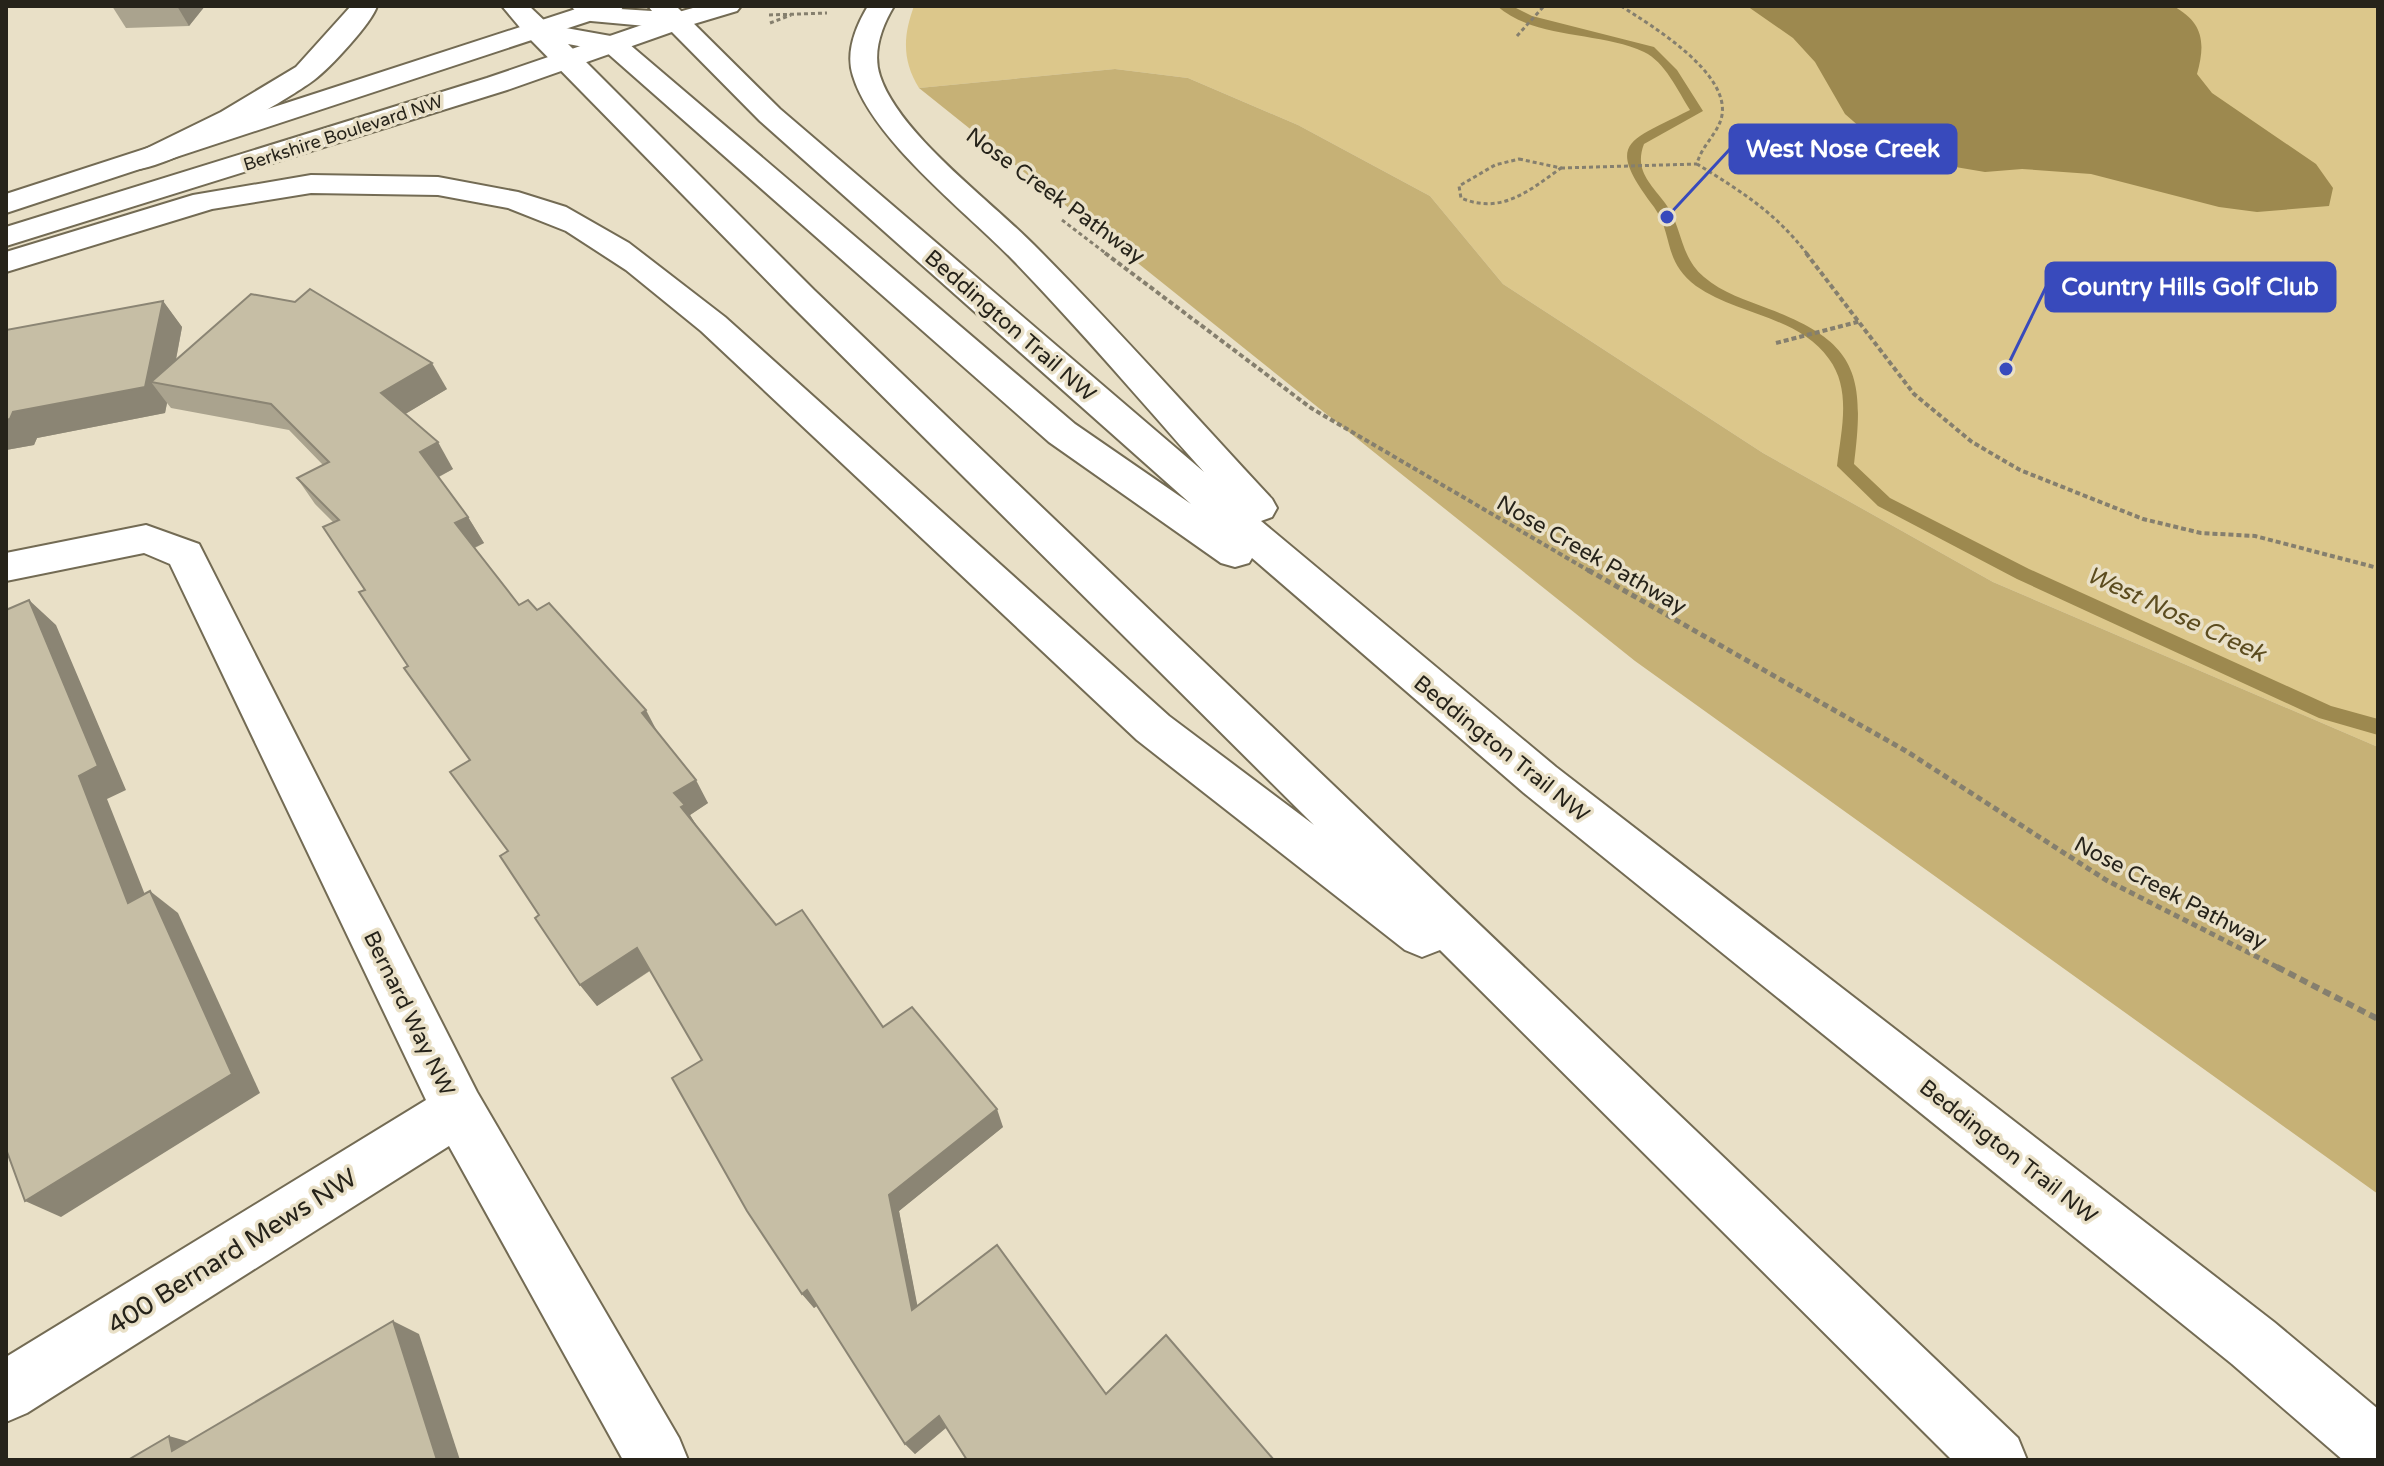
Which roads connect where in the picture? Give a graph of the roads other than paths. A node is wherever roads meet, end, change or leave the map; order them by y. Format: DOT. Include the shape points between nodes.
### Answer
graph roads {
  1 [pos="364,6"];
  2 [pos="515,6"];
  3 [pos="728,6"];
  4 [pos="881,6"];
  5 [pos="595,8"];
  6 [pos="669,14"];
  7 [pos="537,31"];
  8 [pos="613,44"];
  9 [pos="568,60"];
  10 [pos="139,163"];
  11 [pos="6,204"];
  12 [pos="6,237"];
  13 [pos="6,262"];
  14 [pos="6,567"];
  15 [pos="1409,672"];
  16 [pos="1584,1060"];
  17 [pos="458,1110"];
  18 [pos="2253,1343"];
  19 [pos="6,1392"];
  20 [pos="2378,1434"];
  21 [pos="2378,1449"];
  22 [pos="657,1460"];
  23 [pos="1996,1460"];
  1 -- 10 [label="main road" via="306,73 231,118"];
  2 -- 7 [label="main road"];
  3 -- 6 [label="main road, Berkshire Boulevard NW"];
  4 -- 15 [label="main road" via="867,29 866,75 911,140 1023,252"];
  5 -- 6 [label="main road"];
  5 -- 7 [label="main road, Berkshire Boulevard NW"];
  6 -- 8 [label="main road, Berkshire Boulevard NW"];
  6 -- 15 [label="main road, Beddington Trail NW" via="770,115"];
  7 -- 8 [label="main road"];
  7 -- 9 [label="main road"];
  7 -- 10 [label="main road, Berkshire Boulevard NW"];
  8 -- 9 [label="main road, Berkshire Boulevard NW"];
  8 -- 15 [label="main road" via="1062,433"];
  9 -- 12 [label="main road, Berkshire Boulevard NW"];
  9 -- 16 [label="main road" via="802,297"];
  10 -- 11 [label="main road, Berkshire Boulevard NW"];
  13 -- 16 [label="main road" via="232,195 312,183 461,189 531,207 590,232 713,324 1153,728"];
  14 -- 17 [label="main road, Bernard Way NW" via="146,539 185,554"];
  15 -- 18 [label="main road, Beddington Trail NW"];
  16 -- 23 [label="main road"];
  17 -- 19 [label="main road, 400 Bernard Mews NW"];
  17 -- 22 [label="main road, Bernard Way NW"];
  18 -- 20 [label="main road"];
  18 -- 21 [label="main road, Beddington Trail NW"];
}
